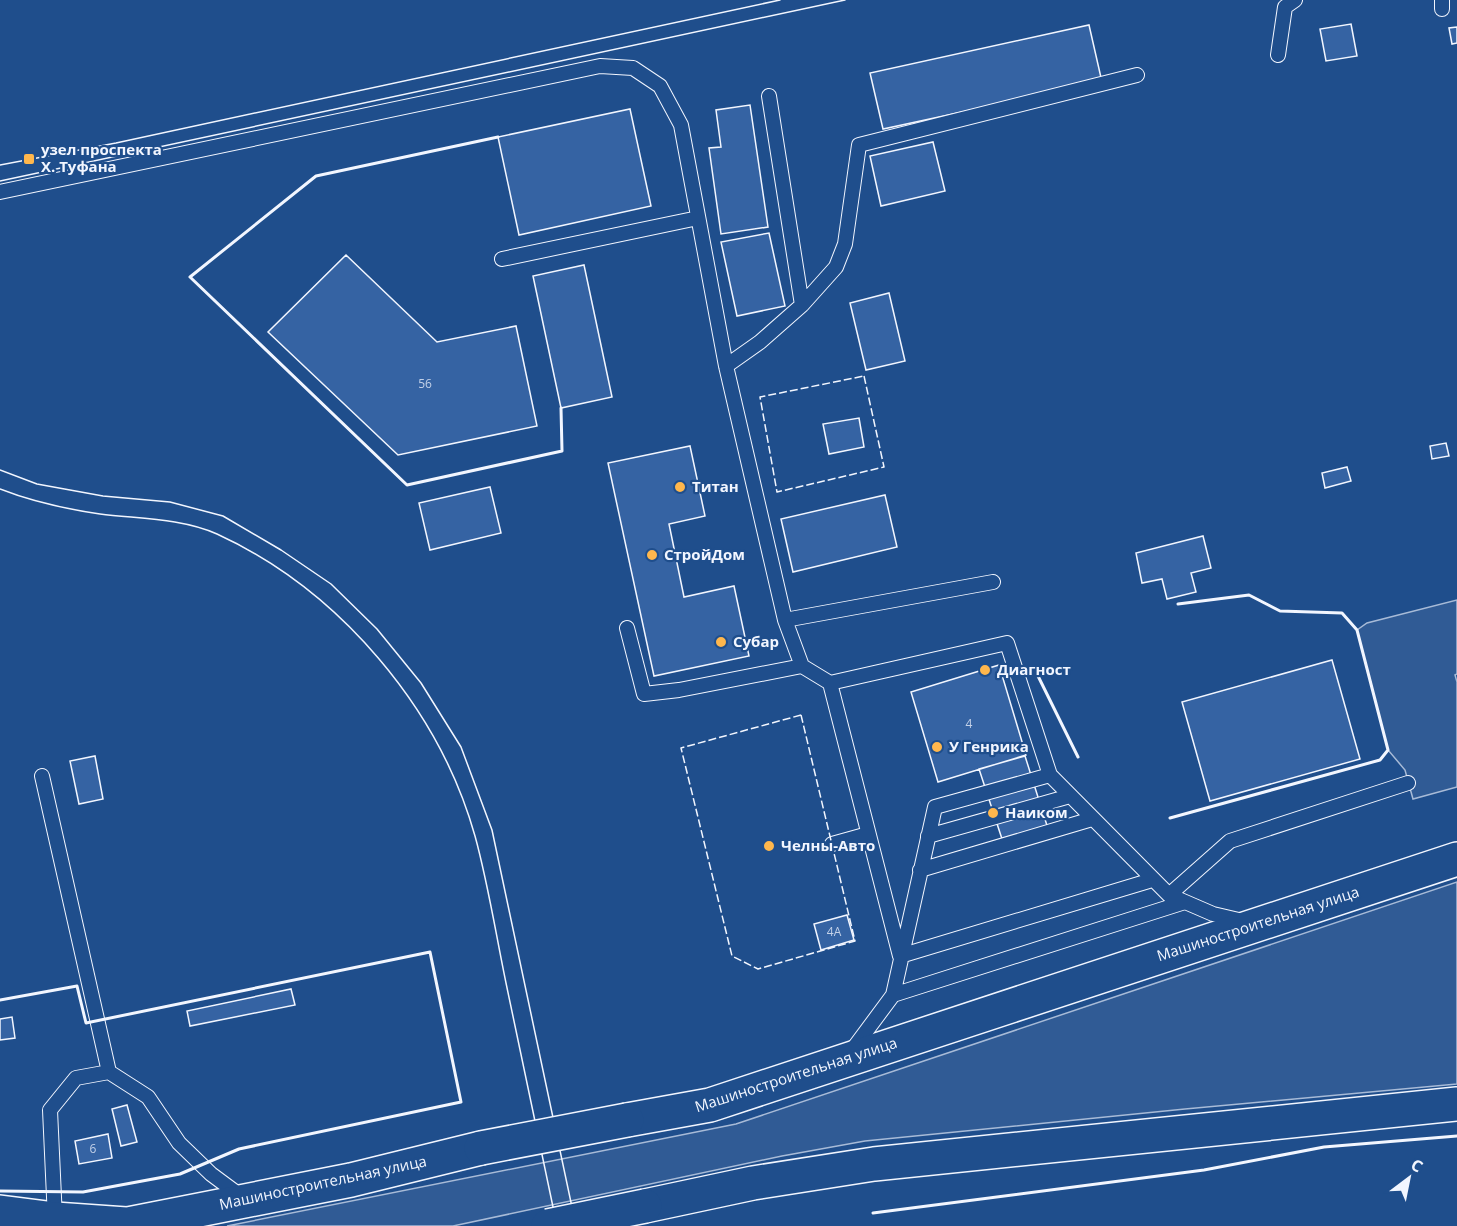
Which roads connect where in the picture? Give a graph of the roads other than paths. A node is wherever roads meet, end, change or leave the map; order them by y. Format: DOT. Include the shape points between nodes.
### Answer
graph roads {
  1 [pos="1295,0"];
  2 [pos="1278,56"];
  3 [pos="1137,75"];
  4 [pos="769,96"];
  5 [pos="0,192"];
  6 [pos="698,218"];
  7 [pos="502,259"];
  8 [pos="802,305"];
  9 [pos="726,366"];
  10 [pos="993,582"];
  11 [pos="785,620"];
  12 [pos="627,628"];
  13 [pos="802,666"];
  14 [pos="830,683"];
  15 [pos="1050,775"];
  16 [pos="42,776"];
  17 [pos="1408,783"];
  18 [pos="1070,796"];
  19 [pos="1092,819"];
  20 [pos="868,834"];
  21 [pos="928,836"];
  22 [pos="832,844"];
  23 [pos="1457,859"];
  24 [pos="920,870"];
  25 [pos="1152,880"];
  26 [pos="1169,895"];
  27 [pos="1185,902"];
  28 [pos="1257,925"];
  29 [pos="900,957"];
  30 [pos="893,995"];
  31 [pos="845,1059"];
  32 [pos="110,1072"];
  33 [pos="1457,1104"];
  34 [pos="247,1200"];
  35 [pos="0,1212"];
  36 [pos="55,1220"];
  37 [pos="122,1225"];
  38 [pos="548,1226"];
  1 -- 2 [label="lane" via="1285,7"];
  3 -- 8 [label="lane" via="859,145 845,244 836,267"];
  4 -- 8 [label="lane"];
  5 -- 6 [label="lane" via="600,66 633,68 660,86 681,125"];
  6 -- 7 [label="lane"];
  6 -- 9 [label="lane"];
  8 -- 9 [label="lane"];
  9 -- 11 [label="lane"];
  10 -- 11 [label="lane"];
  11 -- 13 [label="lane"];
  12 -- 13 [label="lane" via="644,694"];
  13 -- 14 [label="lane"];
  14 -- 15 [label="lane" via="1006,644"];
  14 -- 20 [label="lane"];
  15 -- 18 [label="lane"];
  15 -- 21 [label="lane" via="935,807"];
  16 -- 32 [label="lane"];
  17 -- 26 [label="lane" via="1230,841"];
  18 -- 19 [label="lane"];
  18 -- 21 [label="lane"];
  19 -- 24 [label="lane"];
  19 -- 25 [label="lane"];
  20 -- 22 [label="lane"];
  20 -- 29 [label="lane"];
  21 -- 24 [label="lane"];
  23 -- 28 [label="main road, Машиностроительная улица"];
  24 -- 29 [label="lane"];
  25 -- 26 [label="lane"];
  25 -- 29 [label="lane"];
  26 -- 27 [label="lane"];
  27 -- 28 [label="lane"];
  27 -- 30 [label="lane"];
  28 -- 31 [label="main road, Машиностроительная улица"];
  29 -- 30 [label="lane"];
  30 -- 31 [label="lane"];
  31 -- 34 [label="main road, Машиностроительная улица, bridge" via="710,1105 480,1148 351,1180"];
  32 -- 34 [label="lane" via="148,1097 178,1143"];
  32 -- 36 [label="lane" via="76,1078 50,1110"];
  33 -- 38 [label="main road, bridge" via="874,1164 753,1183"];
  34 -- 37 [label="main road, Машиностроительная улица"];
  35 -- 36 [label="main road, Машиностроительная улица"];
  36 -- 37 [label="main road, Машиностроительная улица"];
}
